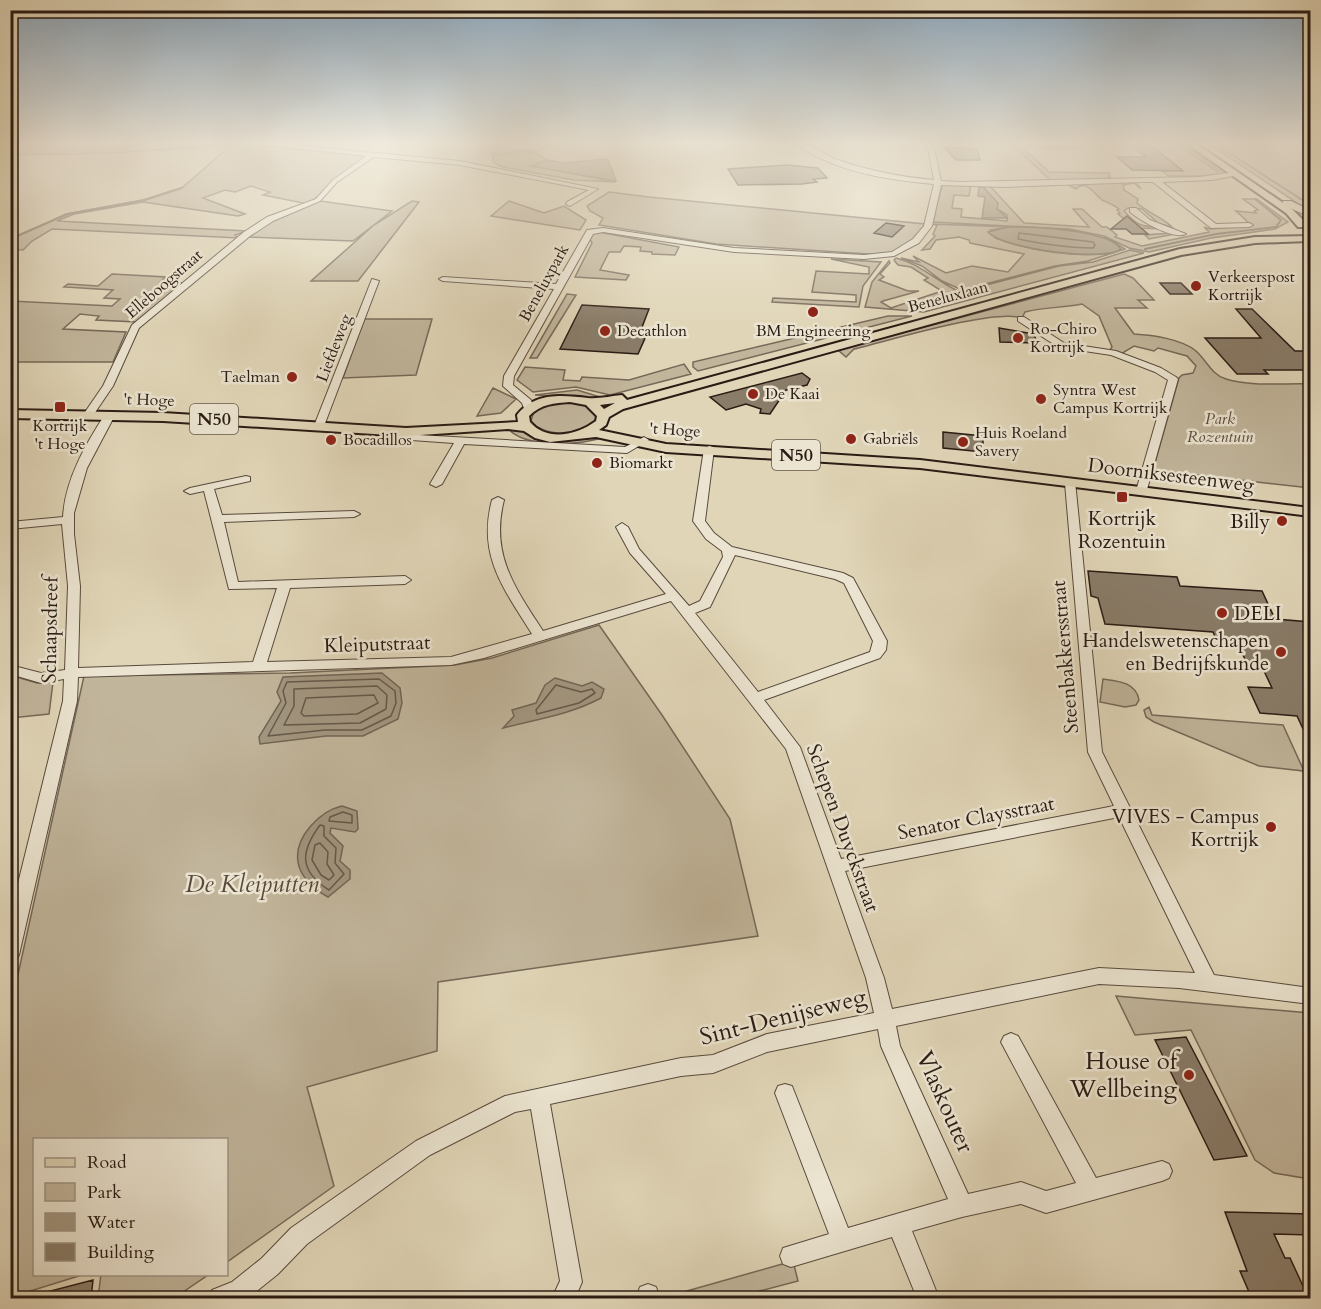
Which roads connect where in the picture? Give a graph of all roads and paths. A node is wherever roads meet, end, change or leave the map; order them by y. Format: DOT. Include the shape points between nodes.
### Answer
graph roads {
  1 [pos="309,204"];
  2 [pos="932,204"];
  3 [pos="1186,204"];
  4 [pos="1279,204"];
  5 [pos="1289,204"];
  6 [pos="1291,204"];
  7 [pos="1133,210"];
  8 [pos="1311,214"];
  9 [pos="1305,224"];
  10 [pos="1249,225"];
  11 [pos="1182,234"];
  12 [pos="1309,238"];
  13 [pos="443,279"];
  14 [pos="375,281"];
  15 [pos="560,287"];
  16 [pos="1021,319"];
  17 [pos="509,382"];
  18 [pos="550,400"];
  19 [pos="590,402"];
  20 [pos="10,414"];
  21 [pos="88,415"];
  22 [pos="110,415"];
  23 [pos="526,417"];
  24 [pos="602,419"];
  25 [pos="319,426"];
  26 [pos="586,433"];
  27 [pos="398,434"];
  28 [pos="460,441"];
  29 [pos="641,442"];
  30 [pos="709,449"];
  31 [pos="883,460"];
  32 [pos="246,479"];
  33 [pos="1071,483"];
  34 [pos="436,484"];
  35 [pos="208,487"];
  36 [pos="190,491"];
  37 [pos="1142,491"];
  38 [pos="498,500"];
  39 [pos="1311,512"];
  40 [pos="354,514"];
  41 [pos="217,519"];
  42 [pos="68,520"];
  43 [pos="10,526"];
  44 [pos="622,527"];
  45 [pos="728,550"];
  46 [pos="405,580"];
  47 [pos="285,584"];
  48 [pos="673,596"];
  49 [pos="687,611"];
  50 [pos="540,636"];
  51 [pos="258,667"];
  52 [pos="10,669"];
  53 [pos="73,673"];
  54 [pos="754,699"];
  55 [pos="1124,810"];
  56 [pos="837,866"];
  57 [pos="10,955"];
  58 [pos="1208,982"];
  59 [pos="1311,996"];
  60 [pos="885,1018"];
  61 [pos="1011,1042"];
  62 [pos="785,1093"];
  63 [pos="538,1096"];
  64 [pos="1162,1171"];
  65 [pos="1091,1190"];
  66 [pos="962,1206"];
  67 [pos="898,1224"];
  68 [pos="842,1240"];
  69 [pos="791,1256"];
  70 [pos="220,1299"];
  71 [pos="563,1299"];
  72 [pos="928,1299"];
  1 -- 21 [label="street, Elleboogstraat" via="258,226 135,327 108,386"];
  2 -- 15 [label="street, Beneluxpark" via="926,230 916,241 894,254 864,257 688,245 598,230 590,233"];
  3 -- 10 [label="street" via="1214,226"];
  4 -- 9 [label="main road"];
  5 -- 9 [label="main road"];
  6 -- 8 [label="highway"];
  7 -- 11 [label="street" via="1147,222"];
  9 -- 12 [label="main road"];
  9 -- 19 [label="main road, Beneluxlaan" via="1176,249 614,401"];
  12 -- 24 [label="main road, Beneluxlaan" via="1238,242 1157,258 614,407"];
  13 -- 15 [label="street"];
  14 -- 25 [label="street, Liefdeweg"];
  15 -- 17 [label="street, Beneluxpark"];
  16 -- 37 [label="street" via="1061,345 1108,352 1173,379"];
  17 -- 18 [label="street" via="533,396"];
  17 -- 23 [label="street" via="510,390 526,400"];
  18 -- 19 [label="main road, N50"];
  18 -- 23 [label="main road, N50"];
  19 -- 24 [label="main road, N50"];
  20 -- 21 [label="main road, 't Hoge / N50"];
  21 -- 22 [label="main road, 't Hoge / N50"];
  22 -- 25 [label="main road, 't Hoge / N50"];
  22 -- 42 [label="street, Schaapsdreef" via="95,435"];
  23 -- 26 [label="main road, N50" via="538,434 556,437"];
  23 -- 27 [label="main road, 't Hoge / N50" via="508,425"];
  24 -- 26 [label="main road, N50"];
  24 -- 29 [label="main road, 't Hoge / N50" via="612,430"];
  25 -- 27 [label="main road, 't Hoge / N50"];
  26 -- 29 [label="main road, 't Hoge / N50"];
  27 -- 28 [label="street, 't Hoge"];
  28 -- 29 [label="street, 't Hoge" via="627,450"];
  28 -- 34 [label="street"];
  29 -- 30 [label="main road, 't Hoge / N50" via="677,449"];
  30 -- 31 [label="main road, 't Hoge / N50"];
  30 -- 45 [label="street" via="699,521"];
  31 -- 33 [label="main road, Doorniksesteenweg / N50"];
  32 -- 35 [label="street"];
  33 -- 37 [label="main road, Doorniksesteenweg / N50"];
  33 -- 55 [label="street, Steenbakkersstraat" via="1093,743"];
  35 -- 36 [label="street"];
  35 -- 41 [label="street"];
  37 -- 39 [label="main road, Doorniksesteenweg / N50"];
  38 -- 50 [label="street" via="492,544 499,569"];
  40 -- 41 [label="street"];
  41 -- 47 [label="street" via="233,586"];
  42 -- 43 [label="street"];
  42 -- 53 [label="street, Schaapsdreef" via="74,582"];
  44 -- 48 [label="street, Schepen Duyckstraat" via="634,550"];
  45 -- 49 [label="street" via="729,557 705,604"];
  45 -- 54 [label="street" via="849,581 880,641 875,655"];
  46 -- 47 [label="street"];
  47 -- 51 [label="street"];
  48 -- 49 [label="street, Schepen Duyckstraat"];
  48 -- 50 [label="street, Kleiputstraat"];
  49 -- 54 [label="street, Schepen Duyckstraat"];
  50 -- 51 [label="street, Kleiputstraat" via="451,661"];
  51 -- 53 [label="street, Kleiputstraat"];
  52 -- 53 [label="street, Kleiputstraat" via="41,678"];
  53 -- 57 [label="street, Schaapsdreef" via="70,701"];
  54 -- 56 [label="street, Schepen Duyckstraat" via="793,747"];
  55 -- 56 [label="street, Senator Claysstraat"];
  55 -- 58 [label="street, Steenbakkersstraat"];
  56 -- 60 [label="street, Schepen Duyckstraat"];
  58 -- 59 [label="street, Sint-Denijseweg"];
  58 -- 60 [label="street, Sint-Denijseweg" via="1099,975"];
  60 -- 63 [label="street, Sint-Denijseweg" via="767,1043 713,1064"];
  60 -- 66 [label="street, Vlaskouter" via="891,1046"];
  61 -- 65 [label="street"];
  62 -- 68 [label="street"];
  63 -- 70 [label="street, Sint-Denijseweg" via="476,1119 423,1148 298,1236 240,1290"];
  63 -- 71 [label="street" via="571,1282"];
  64 -- 65 [label="street"];
  65 -- 66 [label="street" via="1046,1202 1021,1193"];
  66 -- 67 [label="street"];
  67 -- 68 [label="street"];
  67 -- 72 [label="street"];
  68 -- 69 [label="street"];
}
